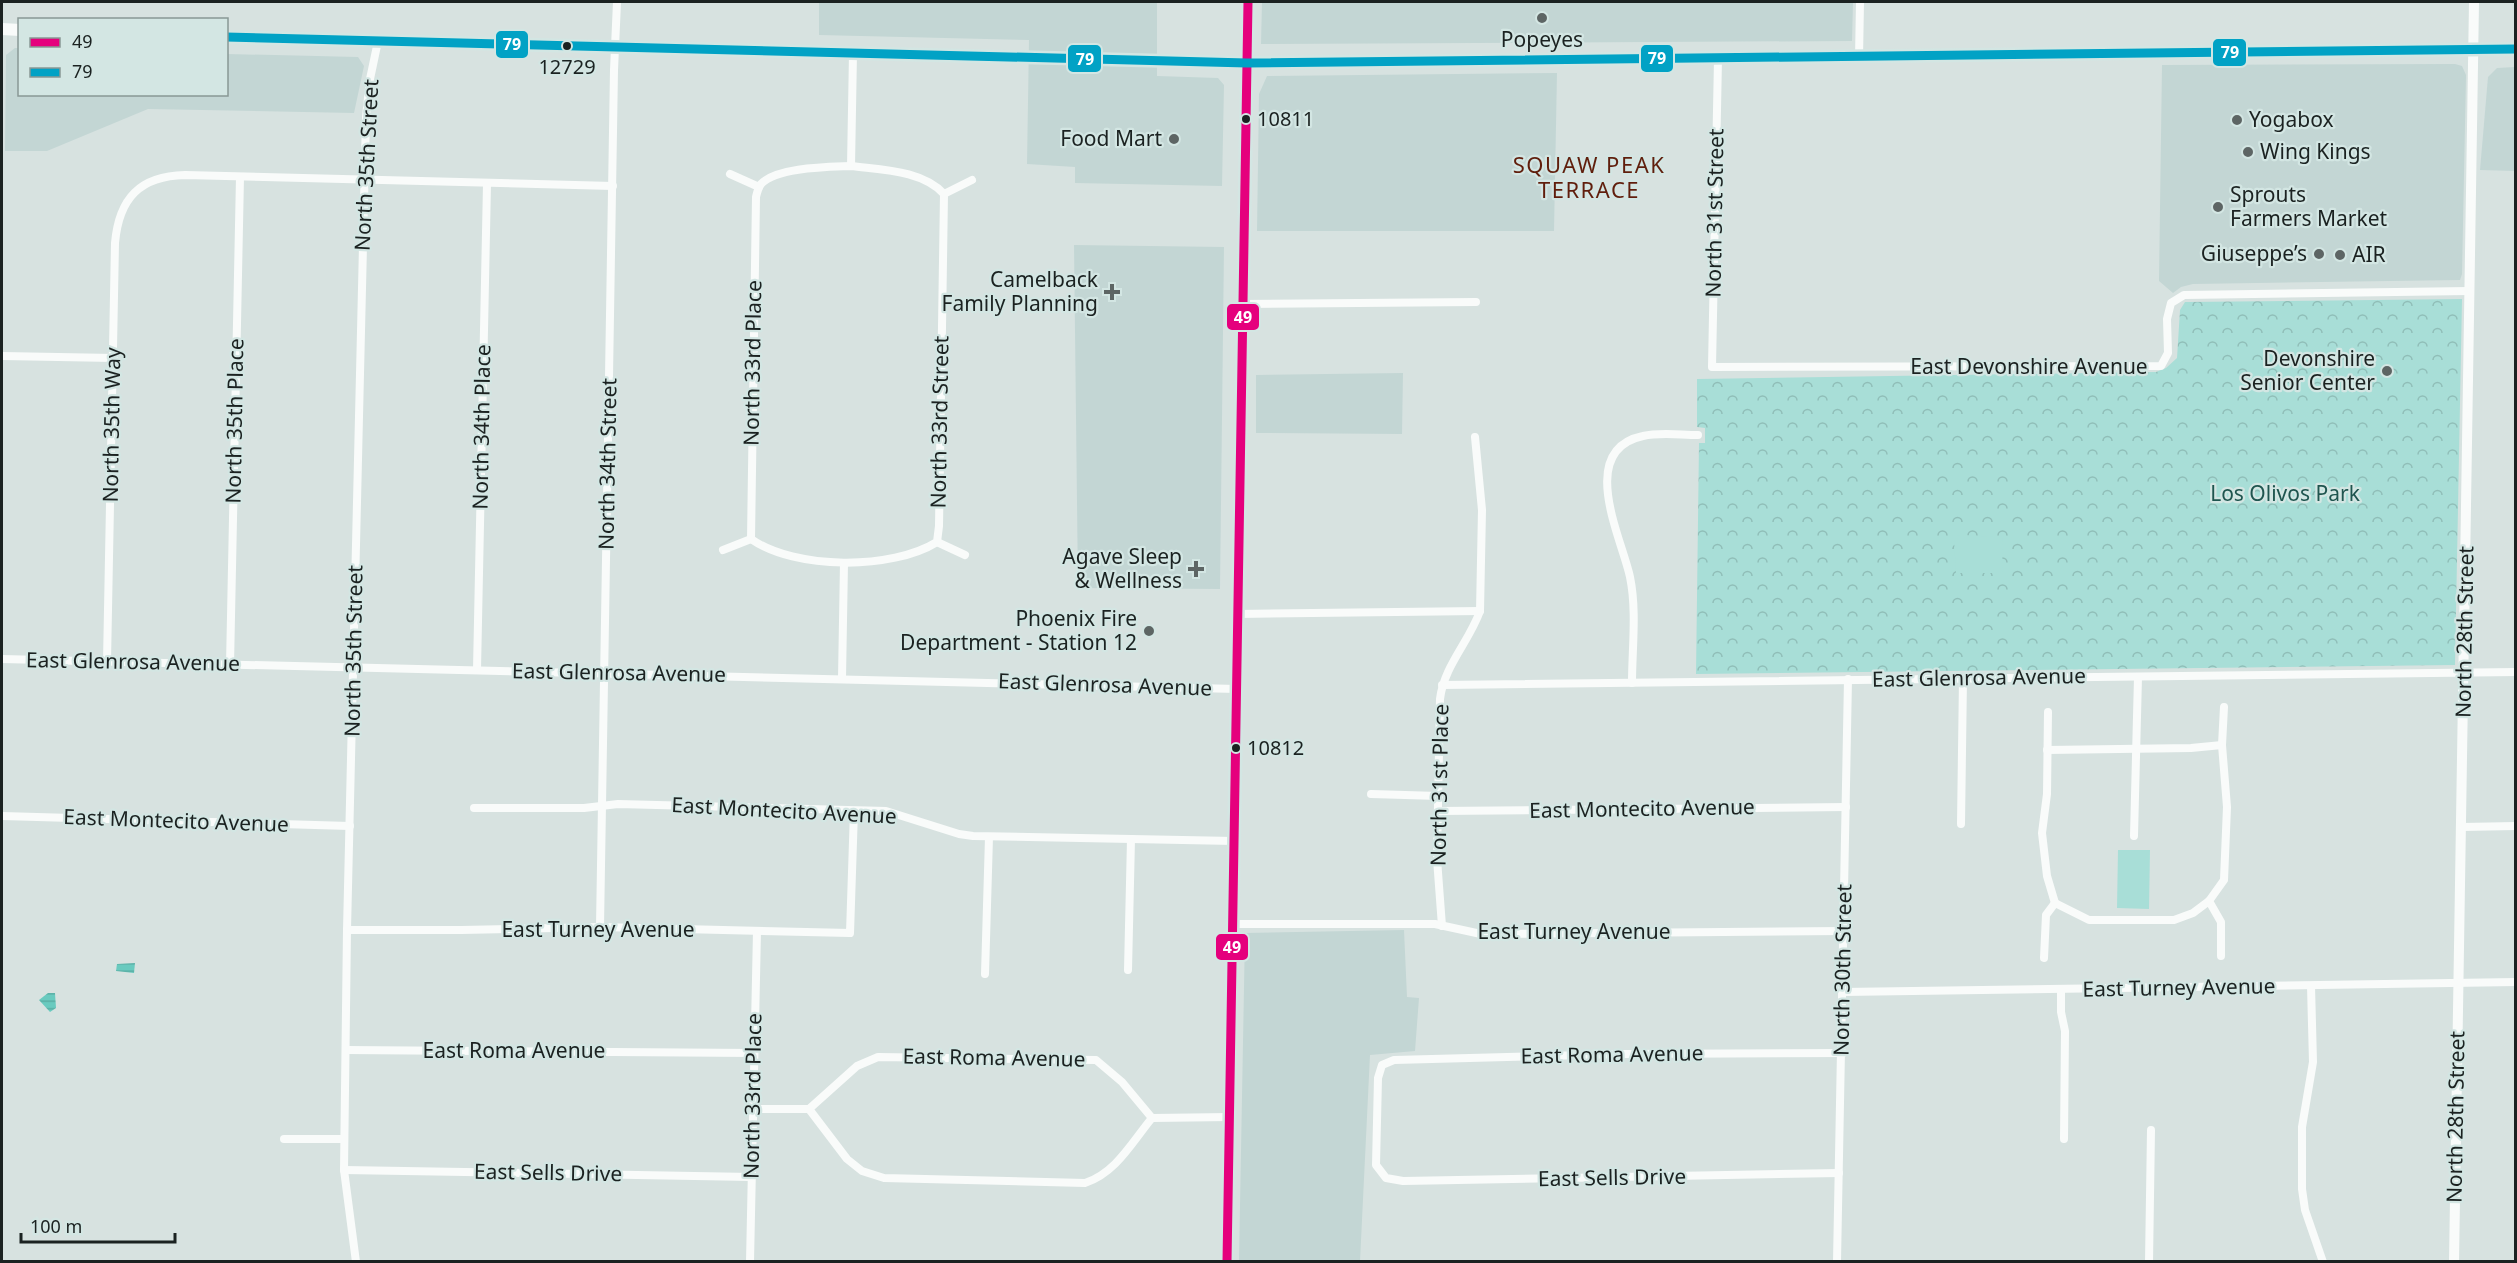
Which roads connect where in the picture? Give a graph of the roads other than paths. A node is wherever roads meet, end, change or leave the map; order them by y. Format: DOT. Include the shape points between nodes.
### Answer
graph roads {
  1 [pos="617,2"];
  2 [pos="1248,2"];
  3 [pos="1860,2"];
  4 [pos="2474,2"];
  5 [pos="2,29"];
  6 [pos="18,30"];
  7 [pos="228,37"];
  8 [pos="378,41"];
  9 [pos="615,47"];
  10 [pos="2473,49"];
  11 [pos="2516,49"];
  12 [pos="853,53"];
  13 [pos="1859,58"];
  14 [pos="1718,59"];
  15 [pos="1247,63"];
  16 [pos="851,166"];
  17 [pos="730,174"];
  18 [pos="240,177"];
  19 [pos="364,180"];
  20 [pos="972,180"];
  21 [pos="487,184"];
  22 [pos="613,186"];
  23 [pos="759,187"];
  24 [pos="944,194"];
  25 [pos="2469,291"];
  26 [pos="1476,302"];
  27 [pos="1243,304"];
  28 [pos="2,356"];
  29 [pos="114,358"];
  30 [pos="1712,367"];
  31 [pos="1698,435"];
  32 [pos="1475,437"];
  33 [pos="751,539"];
  34 [pos="937,542"];
  35 [pos="723,550"];
  36 [pos="965,555"];
  37 [pos="844,562"];
  38 [pos="1480,611"];
  39 [pos="1238,614"];
  40 [pos="2,659"];
  41 [pos="107,662"];
  42 [pos="230,664"];
  43 [pos="354,667"];
  44 [pos="477,670"];
  45 [pos="2464,672"];
  46 [pos="2516,672"];
  47 [pos="605,673"];
  48 [pos="2138,677"];
  49 [pos="842,678"];
  50 [pos="1963,678"];
  51 [pos="1848,679"];
  52 [pos="1632,683"];
  53 [pos="1442,685"];
  54 [pos="1237,688"];
  55 [pos="2223,707"];
  56 [pos="2048,712"];
  57 [pos="2222,745"];
  58 [pos="2136,747"];
  59 [pos="2047,750"];
  60 [pos="1371,794"];
  61 [pos="1439,796"];
  62 [pos="602,805"];
  63 [pos="1846,807"];
  64 [pos="474,808"];
  65 [pos="854,811"];
  66 [pos="1439,811"];
  67 [pos="2,816"];
  68 [pos="1961,824"];
  69 [pos="350,826"];
  70 [pos="2462,826"];
  71 [pos="2516,826"];
  72 [pos="2134,836"];
  73 [pos="988,837"];
  74 [pos="1131,839"];
  75 [pos="1234,842"];
  76 [pos="2209,901"];
  77 [pos="2055,903"];
  78 [pos="1233,924"];
  79 [pos="1442,926"];
  80 [pos="600,927"];
  81 [pos="347,930"];
  82 [pos="757,931"];
  83 [pos="1844,931"];
  84 [pos="2222,956"];
  85 [pos="2044,958"];
  86 [pos="1128,970"];
  87 [pos="985,974"];
  88 [pos="2516,982"];
  89 [pos="2459,983"];
  90 [pos="2311,986"];
  91 [pos="2061,990"];
  92 [pos="1843,992"];
  93 [pos="346,1050"];
  94 [pos="754,1053"];
  95 [pos="1842,1053"];
  96 [pos="753,1109"];
  97 [pos="809,1109"];
  98 [pos="1230,1117"];
  99 [pos="1152,1118"];
  100 [pos="2151,1130"];
  101 [pos="284,1139"];
  102 [pos="2064,1139"];
  103 [pos="344,1140"];
  104 [pos="344,1170"];
  105 [pos="1839,1173"];
  106 [pos="752,1177"];
  107 [pos="1386,1179"];
  108 [pos="356,1262"];
  109 [pos="750,1262"];
  110 [pos="1227,1262"];
  111 [pos="1837,1262"];
  112 [pos="2149,1262"];
  113 [pos="2323,1262"];
  114 [pos="2454,1262"];
  1 -- 9 [label="street, North 34th Street"];
  2 -- 15 [label="main road"];
  3 -- 13 [label="street"];
  4 -- 10 [label="street, North 28th Street"];
  5 -- 6 [label="main road"];
  7 -- 8 [label="main road"];
  8 -- 9 [label="main road"];
  8 -- 19 [label="street, North 35th Street" via="370,79"];
  9 -- 12 [label="main road"];
  9 -- 22 [label="street, North 34th Street"];
  10 -- 11 [label="main road"];
  10 -- 13 [label="main road"];
  10 -- 25 [label="street, North 28th Street"];
  12 -- 15 [label="main road"];
  12 -- 16 [label="street"];
  13 -- 14 [label="main road"];
  14 -- 15 [label="main road"];
  14 -- 30 [label="street, North 31st Street"];
  15 -- 27 [label="main road"];
  16 -- 23 [label="street" via="787,173"];
  16 -- 24 [label="street" via="920,178 937,185"];
  17 -- 23 [label="street"];
  18 -- 19 [label="street"];
  18 -- 29 [label="street, North 35th Way" via="166,175 133,192 124,204 117,224"];
  18 -- 42 [label="street, North 35th Place"];
  19 -- 21 [label="street"];
  19 -- 43 [label="street, North 35th Street"];
  20 -- 24 [label="street"];
  21 -- 22 [label="street"];
  21 -- 44 [label="street, North 34th Place"];
  22 -- 47 [label="street, North 34th Street"];
  23 -- 33 [label="street, North 33rd Place"];
  24 -- 34 [label="street, North 33rd Street"];
  25 -- 30 [label="street, East Devonshire Avenue" via="2184,295 2172,303 2168,353 2161,366"];
  25 -- 45 [label="street, North 28th Street"];
  26 -- 27 [label="street"];
  27 -- 39 [label="main road"];
  28 -- 29 [label="street"];
  29 -- 41 [label="street, North 35th Way"];
  31 -- 52 [label="street" via="1641,436 1620,448 1609,469 1611,516 1632,586"];
  32 -- 38 [label="street, North 31st Place" via="1482,510"];
  33 -- 35 [label="street"];
  33 -- 37 [label="street" via="764,548 796,558"];
  34 -- 36 [label="street"];
  34 -- 37 [label="street" via="923,551"];
  37 -- 49 [label="street"];
  38 -- 39 [label="street"];
  38 -- 53 [label="street, North 31st Place"];
  39 -- 54 [label="main road"];
  40 -- 41 [label="street, East Glenrosa Avenue"];
  41 -- 42 [label="street, East Glenrosa Avenue"];
  42 -- 43 [label="street, East Glenrosa Avenue"];
  43 -- 44 [label="street, East Glenrosa Avenue"];
  43 -- 69 [label="street, North 35th Street"];
  44 -- 47 [label="street, East Glenrosa Avenue"];
  45 -- 46 [label="street, East Glenrosa Avenue"];
  45 -- 48 [label="street, East Glenrosa Avenue"];
  45 -- 70 [label="street, North 28th Street"];
  47 -- 49 [label="street, East Glenrosa Avenue"];
  47 -- 62 [label="street, North 34th Street"];
  48 -- 50 [label="street, East Glenrosa Avenue"];
  48 -- 58 [label="street"];
  49 -- 54 [label="street, East Glenrosa Avenue"];
  50 -- 51 [label="street, East Glenrosa Avenue"];
  50 -- 68 [label="street"];
  51 -- 52 [label="street, East Glenrosa Avenue"];
  51 -- 63 [label="street, North 30th Street"];
  52 -- 53 [label="street, East Glenrosa Avenue"];
  53 -- 61 [label="street, North 31st Place"];
  54 -- 75 [label="main road"];
  55 -- 57 [label="street"];
  56 -- 59 [label="street"];
  57 -- 58 [label="street"];
  57 -- 76 [label="street" via="2227,807 2224,880"];
  58 -- 59 [label="street"];
  58 -- 72 [label="street"];
  59 -- 77 [label="street" via="2042,833"];
  60 -- 61 [label="street"];
  61 -- 66 [label="street, North 31st Place"];
  62 -- 64 [label="street, East Montecito Avenue"];
  62 -- 65 [label="street, East Montecito Avenue"];
  62 -- 80 [label="street, North 34th Street"];
  63 -- 66 [label="street, East Montecito Avenue"];
  63 -- 83 [label="street, North 30th Street"];
  65 -- 73 [label="street, East Montecito Avenue" via="886,811 959,834"];
  65 -- 82 [label="street, East Turney Avenue" via="850,933"];
  66 -- 79 [label="street, North 31st Place" via="1437,859"];
  67 -- 69 [label="street, East Montecito Avenue"];
  69 -- 81 [label="street, North 35th Street"];
  70 -- 71 [label="street"];
  70 -- 89 [label="street, North 28th Street"];
  73 -- 74 [label="street, East Montecito Avenue"];
  73 -- 87 [label="street"];
  74 -- 75 [label="street, East Montecito Avenue"];
  74 -- 86 [label="street"];
  75 -- 78 [label="main road"];
  76 -- 77 [label="street" via="2174,920 2089,920"];
  76 -- 84 [label="street" via="2221,922"];
  77 -- 85 [label="street" via="2046,915"];
  78 -- 79 [label="street, East Turney Avenue"];
  78 -- 98 [label="main road"];
  79 -- 83 [label="street, East Turney Avenue" via="1481,934"];
  80 -- 81 [label="street, East Turney Avenue"];
  80 -- 82 [label="street, East Turney Avenue"];
  81 -- 93 [label="street, North 35th Street"];
  82 -- 94 [label="street, North 33rd Place"];
  83 -- 92 [label="street, North 30th Street"];
  88 -- 89 [label="street, East Turney Avenue"];
  89 -- 90 [label="street, East Turney Avenue"];
  89 -- 114 [label="street, North 28th Street"];
  90 -- 91 [label="street, East Turney Avenue"];
  90 -- 113 [label="street" via="2313,1062 2302,1127 2302,1189"];
  91 -- 92 [label="street, East Turney Avenue"];
  91 -- 102 [label="street" via="2065,1031"];
  92 -- 95 [label="street, North 30th Street"];
  93 -- 94 [label="street, East Roma Avenue"];
  93 -- 103 [label="street, North 35th Street"];
  94 -- 96 [label="street, North 33rd Place"];
  95 -- 105 [label="street, North 30th Street"];
  95 -- 107 [label="street, East Roma Avenue" via="1395,1060 1382,1065 1378,1078 1376,1165"];
  96 -- 97 [label="street"];
  96 -- 106 [label="street, North 33rd Place"];
  97 -- 99 [label="street, East Roma Avenue" via="857,1066 878,1057 1036,1058 1096,1060 1122,1082"];
  97 -- 99 [label="street" via="847,1159 862,1171 884,1178 933,1180 1085,1183 1100,1178 1115,1166"];
  98 -- 99 [label="street"];
  98 -- 110 [label="main road"];
  100 -- 112 [label="street"];
  101 -- 103 [label="street"];
  103 -- 104 [label="street, North 35th Street"];
  104 -- 106 [label="street, East Sells Drive"];
  104 -- 108 [label="street, North 35th Street"];
  105 -- 107 [label="street, East Sells Drive"];
  105 -- 111 [label="street, North 30th Street"];
  106 -- 109 [label="street, North 33rd Place"];
}
